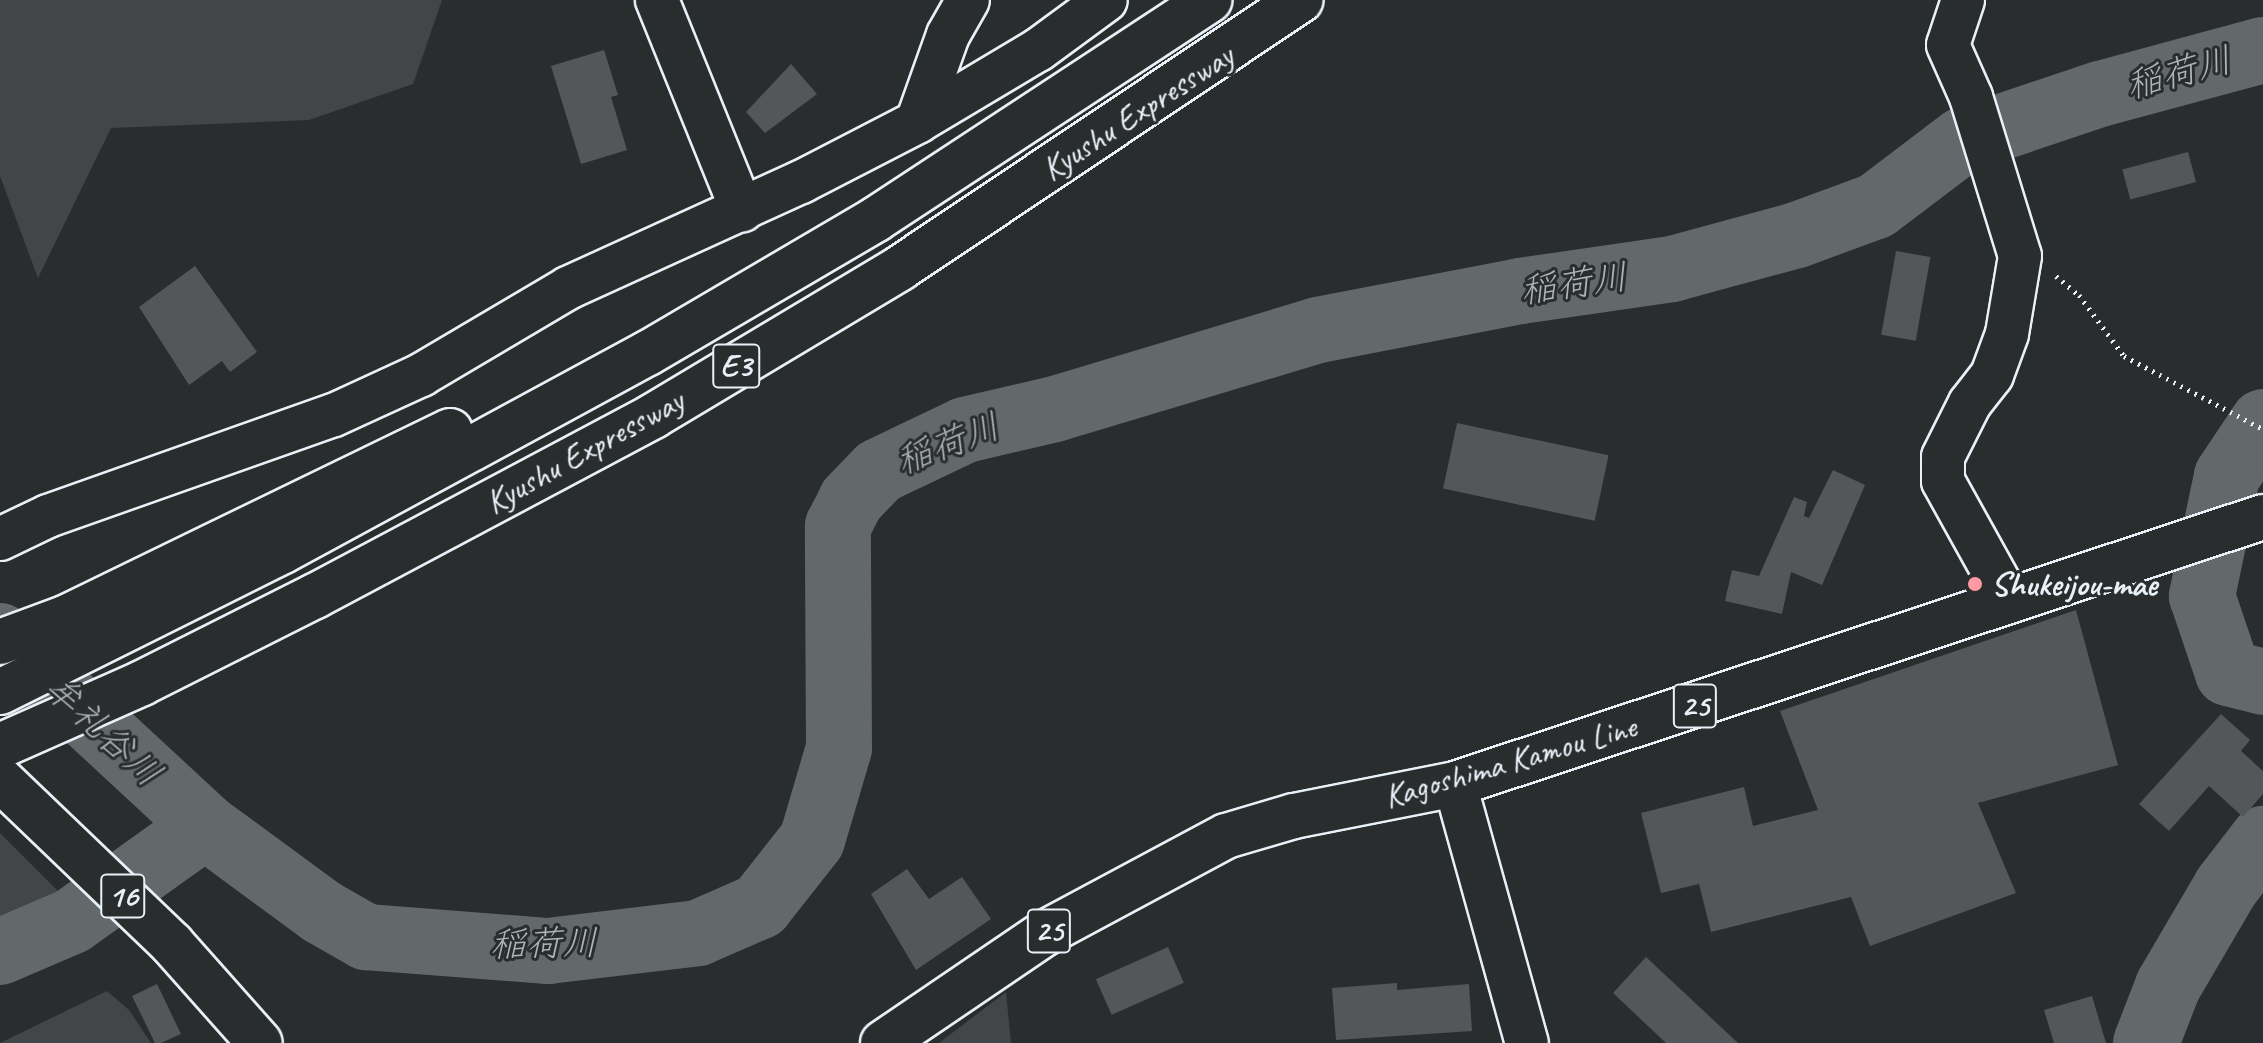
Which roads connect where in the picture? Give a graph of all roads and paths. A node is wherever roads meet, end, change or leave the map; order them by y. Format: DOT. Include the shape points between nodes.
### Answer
graph roads {
  1 [pos="657,0"];
  2 [pos="968,0"];
  3 [pos="1106,0"];
  4 [pos="1210,0"];
  5 [pos="1301,0"];
  6 [pos="1963,0"];
  7 [pos="917,122"];
  8 [pos="742,210"];
  9 [pos="2016,238"];
  10 [pos="648,353"];
  11 [pos="2263,429"];
  12 [pos="2255,519"];
  13 [pos="0,539"];
  14 [pos="2010,602"];
  15 [pos="0,642"];
  16 [pos="0,692"];
  17 [pos="0,746"];
  18 [pos="0,779"];
  19 [pos="1455,784"];
  20 [pos="260,1043"];
  21 [pos="883,1043"];
  22 [pos="1527,1043"];
  1 -- 8 [label="street"];
  2 -- 7 [label="street" via="948,35"];
  3 -- 7 [label="street" via="1038,50"];
  4 -- 10 [label="main road, Kyushu Expressway / E3" via="876,219"];
  5 -- 17 [label="main road, Kyushu Expressway / E3" via="900,268 653,416 142,683"];
  6 -- 9 [label="street" via="1948,45 1971,97"];
  7 -- 8 [label="street"];
  8 -- 13 [label="street" via="568,288 421,375 334,415 48,516"];
  9 -- 11 [label="path" via="2079,295 2124,356"];
  9 -- 14 [label="street" via="2007,334 1992,375 1970,403 1943,457 1943,481"];
  10 -- 15 [label="main road" via="444,433 65,618"];
  10 -- 16 [label="main road, Kyushu Expressway / E3" via="102,645"];
  12 -- 14 [label="main road, Kagoshima Kamou Line / 25"];
  14 -- 19 [label="main road, Kagoshima Kamou Line / 25"];
  18 -- 20 [label="main road, 16" via="172,944"];
  19 -- 21 [label="main road, Kagoshima Kamou Line / 25" via="1294,816 1226,836 1045,933"];
  19 -- 22 [label="street"];
}
